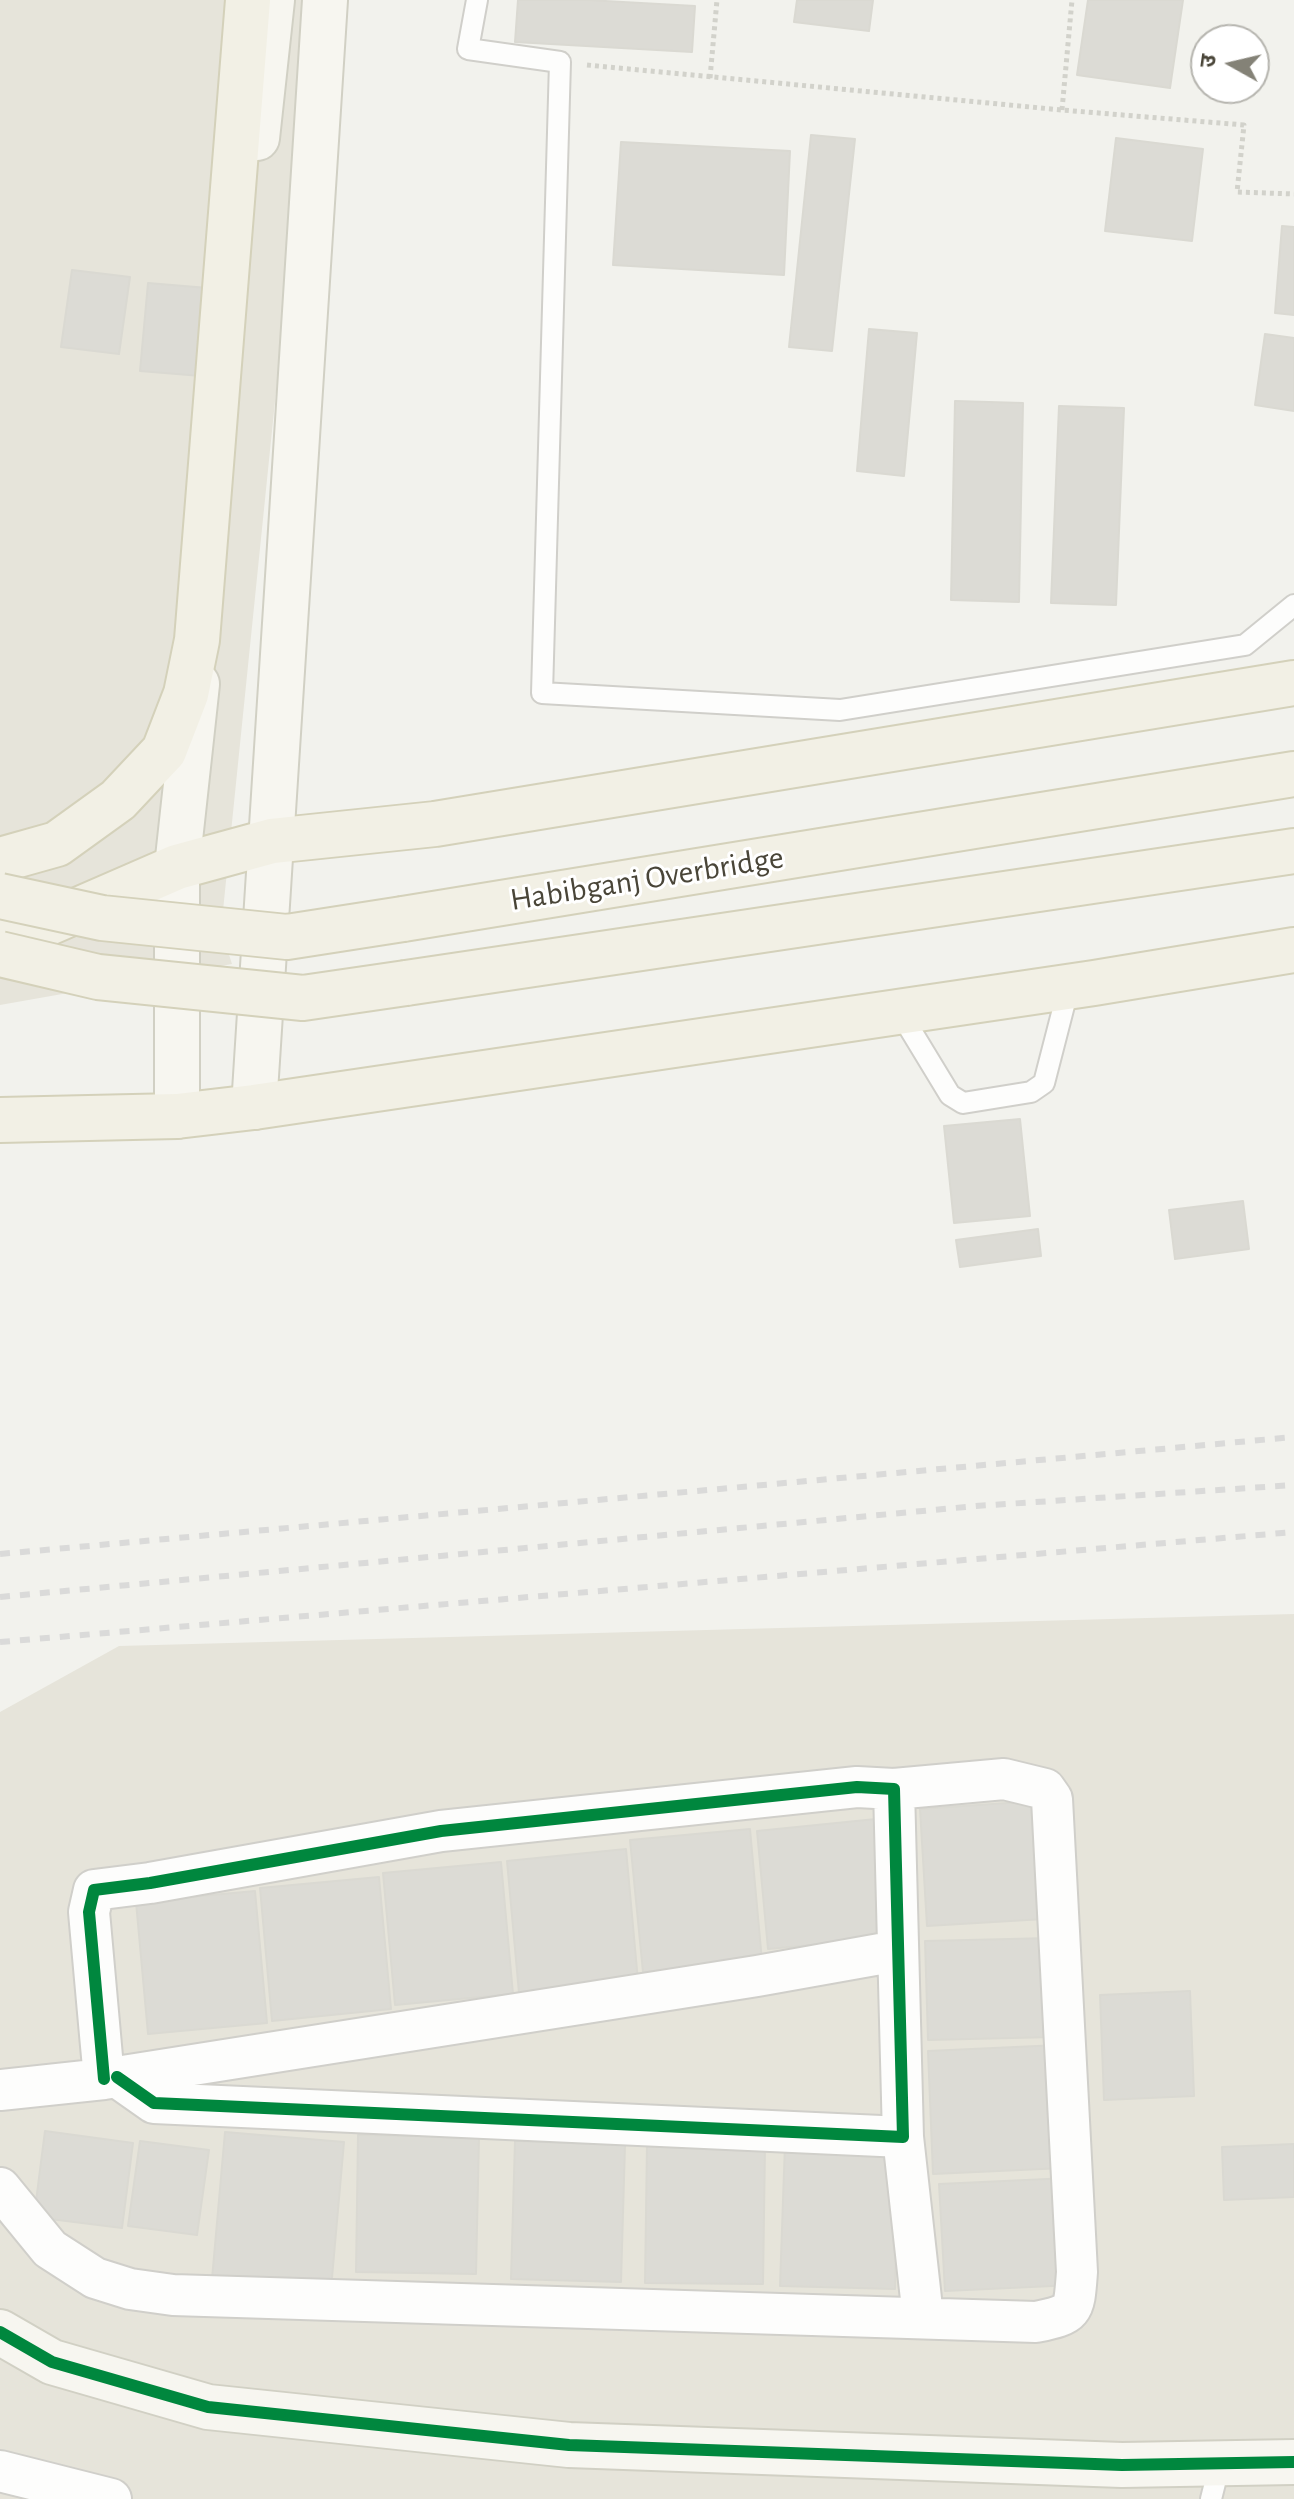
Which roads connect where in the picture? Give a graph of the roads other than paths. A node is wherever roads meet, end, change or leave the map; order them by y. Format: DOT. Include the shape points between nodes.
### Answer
graph roads {
  1 [pos="248,0"];
  2 [pos="272,0"];
  3 [pos="325,0"];
  4 [pos="477,0"];
  5 [pos="1294,605"];
  6 [pos="1294,683"];
  7 [pos="1294,774"];
  8 [pos="272,841"];
  9 [pos="1294,851"];
  10 [pos="0,860"];
  11 [pos="177,867"];
  12 [pos="0,896"];
  13 [pos="0,944"];
  14 [pos="1294,950"];
  15 [pos="0,954"];
  16 [pos="1069,986"];
  17 [pos="899,1011"];
  18 [pos="254,1107"];
  19 [pos="177,1116"];
  20 [pos="0,1120"];
  21 [pos="894,1789"];
  22 [pos="897,1951"];
  23 [pos="111,2078"];
  24 [pos="0,2090"];
  25 [pos="903,2137"];
  26 [pos="0,2188"];
  27 [pos="923,2317"];
  28 [pos="0,2332"];
  29 [pos="1294,2462"];
  30 [pos="0,2471"];
  31 [pos="1215,2481"];
  32 [pos="111,2499"];
  1 -- 10 [label="main road" via="197,640 186,694 164,751 118,800 57,844"];
  2 -- 11 [label="main road"];
  3 -- 8 [label="main road"];
  4 -- 5 [label="lane" via="468,49 560,62 542,693 840,710 1245,645"];
  6 -- 8 [label="main road" via="450,821"];
  7 -- 12 [label="main road, Habibganj Overbridge, bridge" via="287,937 102,918"];
  8 -- 11 [label="main road"];
  8 -- 18 [label="main road"];
  9 -- 15 [label="main road, Habibganj Overbridge, bridge" via="303,998 98,977"];
  11 -- 13 [label="main road"];
  11 -- 19 [label="main road"];
  14 -- 16 [label="main road"];
  16 -- 17 [label="main road"];
  16 -- 17 [label="lane" via="1044,1083 1031,1092 977,1101 963,1103 950,1095"];
  17 -- 18 [label="main road"];
  18 -- 19 [label="main road"];
  19 -- 20 [label="main road"];
  21 -- 22 [label="street"];
  21 -- 23 [label="street" via="857,1787 441,1831 94,1890 89,1912"];
  21 -- 27 [label="street" via="1015,1780 1045,1789 1053,1815 1075,2304 1063,2316 1036,2322"];
  22 -- 23 [label="street"];
  22 -- 25 [label="street"];
  23 -- 24 [label="street"];
  23 -- 25 [label="street" via="154,2103"];
  25 -- 27 [label="street"];
  26 -- 27 [label="street" via="50,2249 95,2278 144,2291"];
  28 -- 31 [label="main road" via="52,2362 224,2409 569,2445 1122,2465"];
  29 -- 31 [label="main road"];
  30 -- 32 [label="street"];
}
